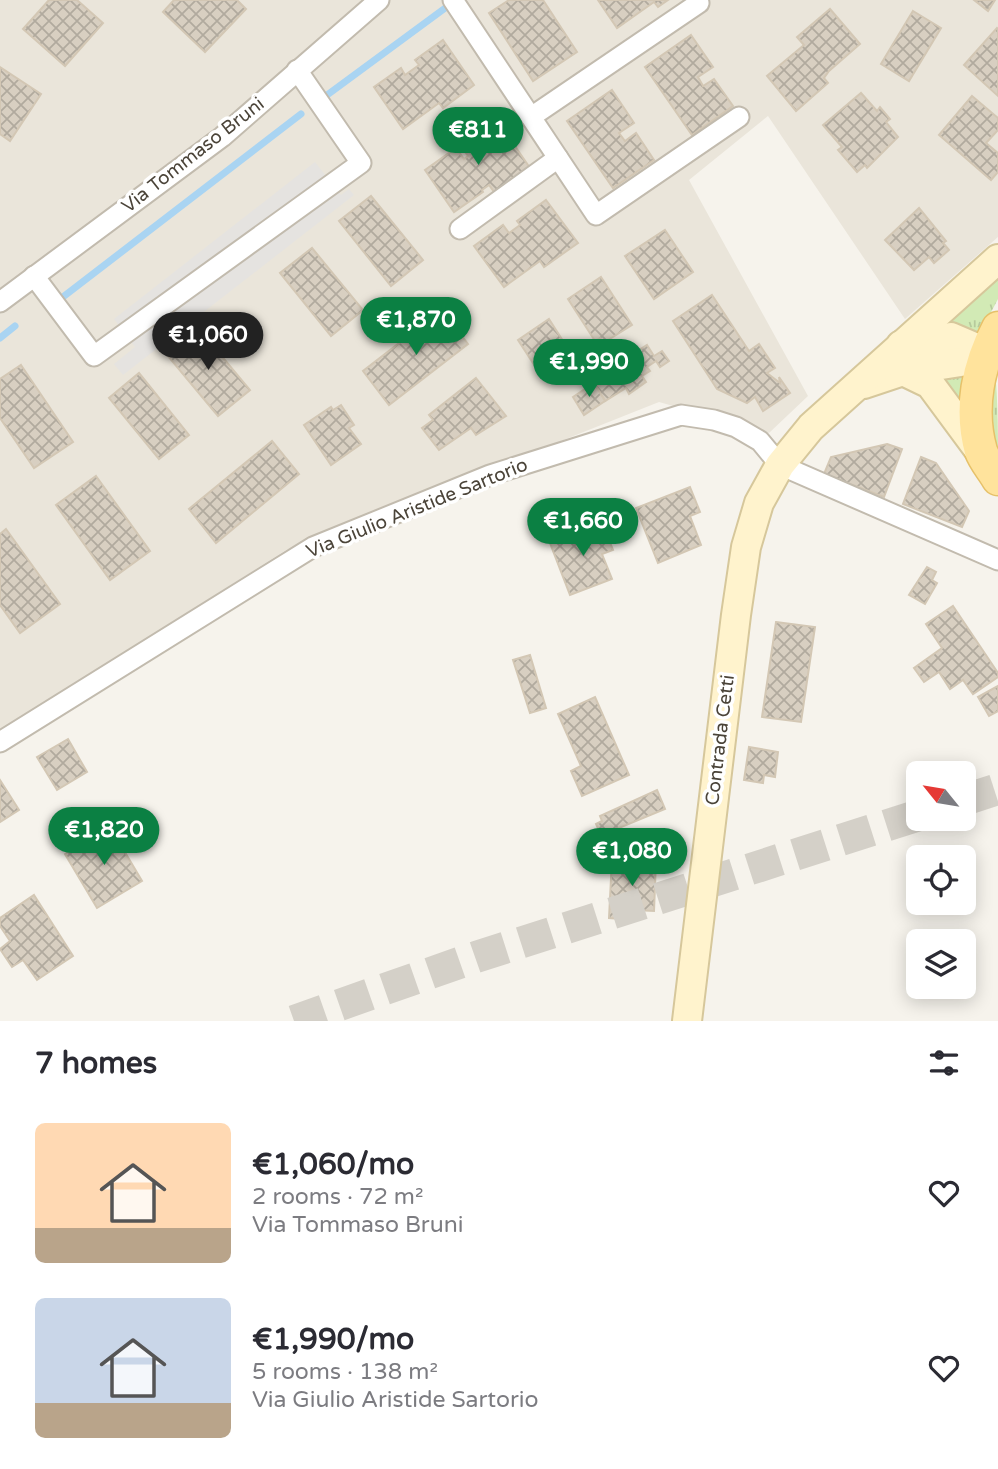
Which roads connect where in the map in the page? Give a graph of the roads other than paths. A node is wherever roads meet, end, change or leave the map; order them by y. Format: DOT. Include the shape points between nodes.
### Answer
graph roads {
  1 [pos="379,0"];
  2 [pos="699,3"];
  3 [pos="457,6"];
  4 [pos="297,69"];
  5 [pos="531,117"];
  6 [pos="739,117"];
  7 [pos="558,158"];
  8 [pos="460,229"];
  9 [pos="998,259"];
  10 [pos="34,276"];
  11 [pos="1,298"];
  12 [pos="995,347"];
  13 [pos="902,358"];
  14 [pos="981,453"];
  15 [pos="780,465"];
  16 [pos="998,479"];
  17 [pos="998,560"];
  18 [pos="0,742"];
  19 [pos="687,1021"];
  1 -- 4 [label="street, Via Tommaso Bruni"];
  2 -- 5 [label="street"];
  3 -- 5 [label="street"];
  4 -- 10 [label="street, Via Tommaso Bruni" via="222,137"];
  4 -- 10 [label="street" via="361,163 94,356"];
  5 -- 7 [label="street"];
  6 -- 7 [label="street" via="596,215"];
  7 -- 8 [label="street"];
  9 -- 13 [label="main road, Contrada Cetti"];
  10 -- 11 [label="street, Via Tommaso Bruni"];
  12 -- 13 [label="main road" via="951,337"];
  12 -- 14 [label="main road" via="977,397"];
  13 -- 14 [label="main road" via="930,384"];
  13 -- 15 [label="main road, Contrada Cetti" via="850,390"];
  14 -- 16 [label="main road"];
  15 -- 17 [label="street"];
  15 -- 18 [label="street, Via Giulio Aristide Sartorio" via="760,441 736,427 681,415 490,475 313,547"];
  15 -- 19 [label="main road, Contrada Cetti" via="752,523 736,618"];
}
